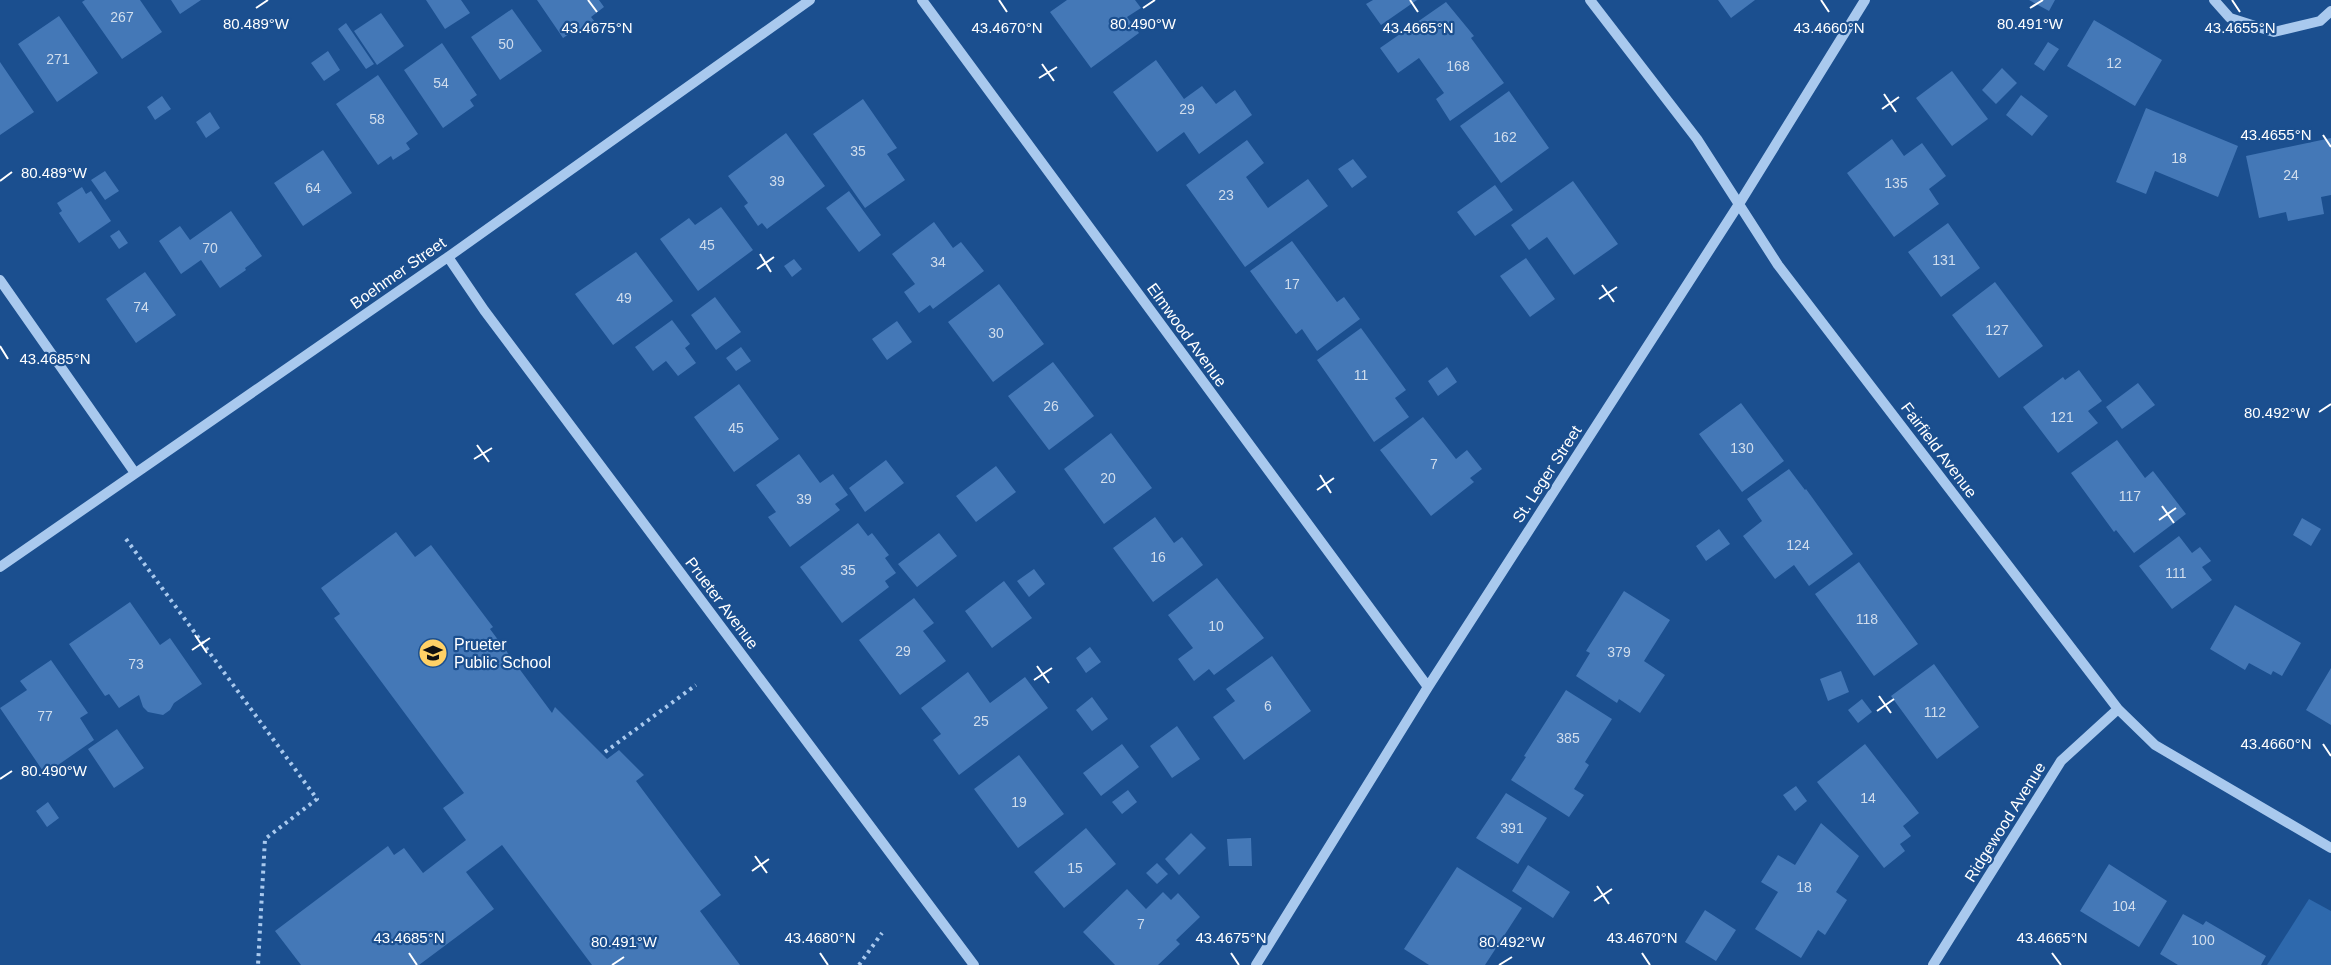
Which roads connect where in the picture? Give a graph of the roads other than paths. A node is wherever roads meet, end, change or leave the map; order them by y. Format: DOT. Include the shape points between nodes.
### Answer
graph roads {
  1 [pos="810,0"];
  2 [pos="922,0"];
  3 [pos="1590,0"];
  4 [pos="1864,0"];
  5 [pos="2214,0"];
  6 [pos="2331,11"];
  7 [pos="1739,204"];
  8 [pos="448,257"];
  9 [pos="0,280"];
  10 [pos="135,473"];
  11 [pos="0,567"];
  12 [pos="1428,687"];
  13 [pos="2118,709"];
  14 [pos="2331,848"];
  15 [pos="974,965"];
  16 [pos="1257,965"];
  17 [pos="1933,965"];
  1 -- 8 [label="street, Boehmer Street"];
  2 -- 12 [label="street, Elmwood Avenue"];
  3 -- 7 [label="street, Fairfield Avenue" via="1697,139"];
  4 -- 7 [label="street, St. Leger Street"];
  5 -- 6 [label="street" via="2230,18 2274,32 2320,21"];
  7 -- 12 [label="street, St. Leger Street"];
  7 -- 13 [label="street, Fairfield Avenue" via="1778,265"];
  8 -- 10 [label="street, Boehmer Street"];
  8 -- 15 [label="street, Prueter Avenue"];
  9 -- 10 [label="street"];
  10 -- 11 [label="street, Boehmer Street"];
  12 -- 16 [label="street, St. Leger Street"];
  13 -- 14 [label="street, Fairfield Avenue" via="2155,745"];
  13 -- 17 [label="street, Ridgewood Avenue" via="2061,761"];
}
